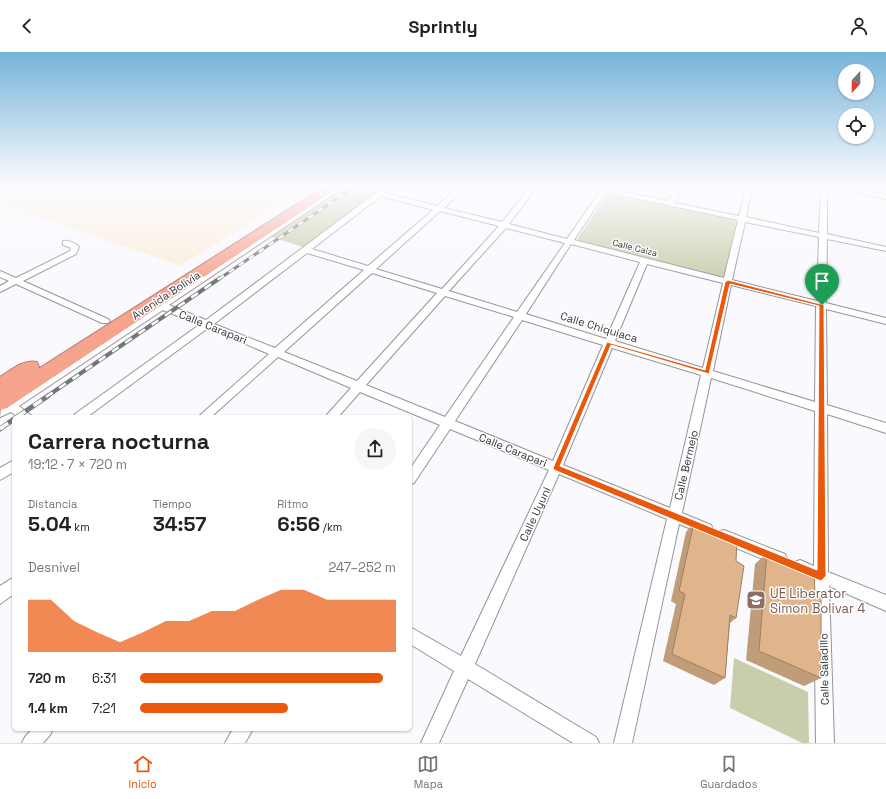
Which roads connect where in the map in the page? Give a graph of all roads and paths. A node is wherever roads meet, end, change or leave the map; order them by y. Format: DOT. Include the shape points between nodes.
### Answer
graph roads {
  1 [pos="268,219"];
  2 [pos="284,219"];
  3 [pos="293,219"];
  4 [pos="347,219"];
  5 [pos="427,219"];
  6 [pos="481,219"];
  7 [pos="509,219"];
  8 [pos="584,219"];
  9 [pos="742,219"];
  10 [pos="743,219"];
  11 [pos="824,219"];
  12 [pos="504,225"];
  13 [pos="824,236"];
  14 [pos="569,242"];
  15 [pos="66,243"];
  16 [pos="886,249"];
  17 [pos="306,250"];
  18 [pos="644,261"];
  19 [pos="370,270"];
  20 [pos="0,274"];
  21 [pos="15,281"];
  22 [pos="728,282"];
  23 [pos="0,289"];
  24 [pos="444,292"];
  25 [pos="822,305"];
  26 [pos="162,306"];
  27 [pos="520,316"];
  28 [pos="105,321"];
  29 [pos="886,321"];
  30 [pos="207,324"];
  31 [pos="609,343"];
  32 [pos="276,353"];
  33 [pos="707,373"];
  34 [pos="359,387"];
  35 [pos="3,402"];
  36 [pos="822,408"];
  37 [pos="24,415"];
  38 [pos="83,415"];
  39 [pos="206,415"];
  40 [pos="333,415"];
  41 [pos="448,423"];
  42 [pos="886,428"];
  43 [pos="12,466"];
  44 [pos="556,468"];
  45 [pos="0,475"];
  46 [pos="412,476"];
  47 [pos="675,516"];
  48 [pos="821,576"];
  49 [pos="12,586"];
  50 [pos="0,596"];
  51 [pos="886,603"];
  52 [pos="412,636"];
  53 [pos="464,667"];
  54 [pos="42,731"];
  55 [pos="243,731"];
  56 [pos="31,743"];
  57 [pos="234,743"];
  58 [pos="430,743"];
  59 [pos="590,743"];
  60 [pos="623,743"];
  61 [pos="825,743"];
  1 -- 28 [label="highway, Avenida Bolivia"];
  2 -- 35 [label="highway, Avenida Bolivia"];
  3 -- 26 [label="street"];
  4 -- 17 [label="street"];
  5 -- 19 [label="street"];
  6 -- 12 [label="street, Calle Caiza"];
  7 -- 12 [label="street"];
  8 -- 14 [label="street"];
  9 -- 22 [label="street, Calle Bermejo"];
  10 -- 13 [label="street"];
  11 -- 13 [label="street, Calle Saladillo"];
  12 -- 14 [label="street, Calle Caiza"];
  12 -- 24 [label="street"];
  13 -- 16 [label="street"];
  13 -- 25 [label="street, Calle Saladillo"];
  14 -- 18 [label="street, Calle Caiza"];
  14 -- 27 [label="street"];
  15 -- 21 [label="street" via="75,247 73,252"];
  17 -- 19 [label="street, Calle Chiquiaca"];
  17 -- 30 [label="street"];
  18 -- 22 [label="street, Calle Caiza"];
  18 -- 31 [label="street, Calle Uyuni"];
  19 -- 24 [label="street, Calle Chiquiaca"];
  19 -- 32 [label="street"];
  20 -- 21 [label="street"];
  21 -- 23 [label="street"];
  21 -- 28 [label="street"];
  22 -- 25 [label="street, Calle Caiza"];
  22 -- 33 [label="street, Calle Bermejo"];
  24 -- 27 [label="street, Calle Chiquiaca"];
  24 -- 34 [label="street"];
  25 -- 29 [label="street, Calle Caiza"];
  25 -- 36 [label="street, Calle Saladillo"];
  26 -- 30 [label="street, Calle Carapari"];
  26 -- 35 [label="street"];
  27 -- 31 [label="street, Calle Chiquiaca"];
  27 -- 41 [label="street"];
  28 -- 35 [label="highway, Avenida Bolivia"];
  30 -- 32 [label="street, Calle Carapari"];
  30 -- 38 [label="street"];
  31 -- 33 [label="street, Calle Chiquiaca"];
  31 -- 44 [label="street, Calle Uyuni"];
  32 -- 34 [label="street, Calle Carapari"];
  32 -- 39 [label="street"];
  33 -- 36 [label="street, Calle Chiquiaca"];
  33 -- 47 [label="street, Calle Bermejo"];
  34 -- 40 [label="street"];
  34 -- 41 [label="street, Calle Carapari"];
  35 -- 37 [label="street"];
  36 -- 42 [label="street, Calle Chiquiaca"];
  36 -- 48 [label="street, Calle Saladillo"];
  41 -- 44 [label="street, Calle Carapari"];
  41 -- 46 [label="street"];
  43 -- 45 [label="street"];
  44 -- 47 [label="street, Calle Carapari"];
  44 -- 53 [label="street, Calle Uyuni"];
  47 -- 48 [label="street, Calle Carapari"];
  47 -- 60 [label="street, Calle Bermejo"];
  48 -- 51 [label="street, Calle Carapari"];
  48 -- 61 [label="street, Calle Saladillo"];
  49 -- 50 [label="street"];
  52 -- 53 [label="street"];
  53 -- 58 [label="street, Calle Uyuni"];
  53 -- 59 [label="street"];
  54 -- 56 [label="street"];
  55 -- 57 [label="street"];
}
